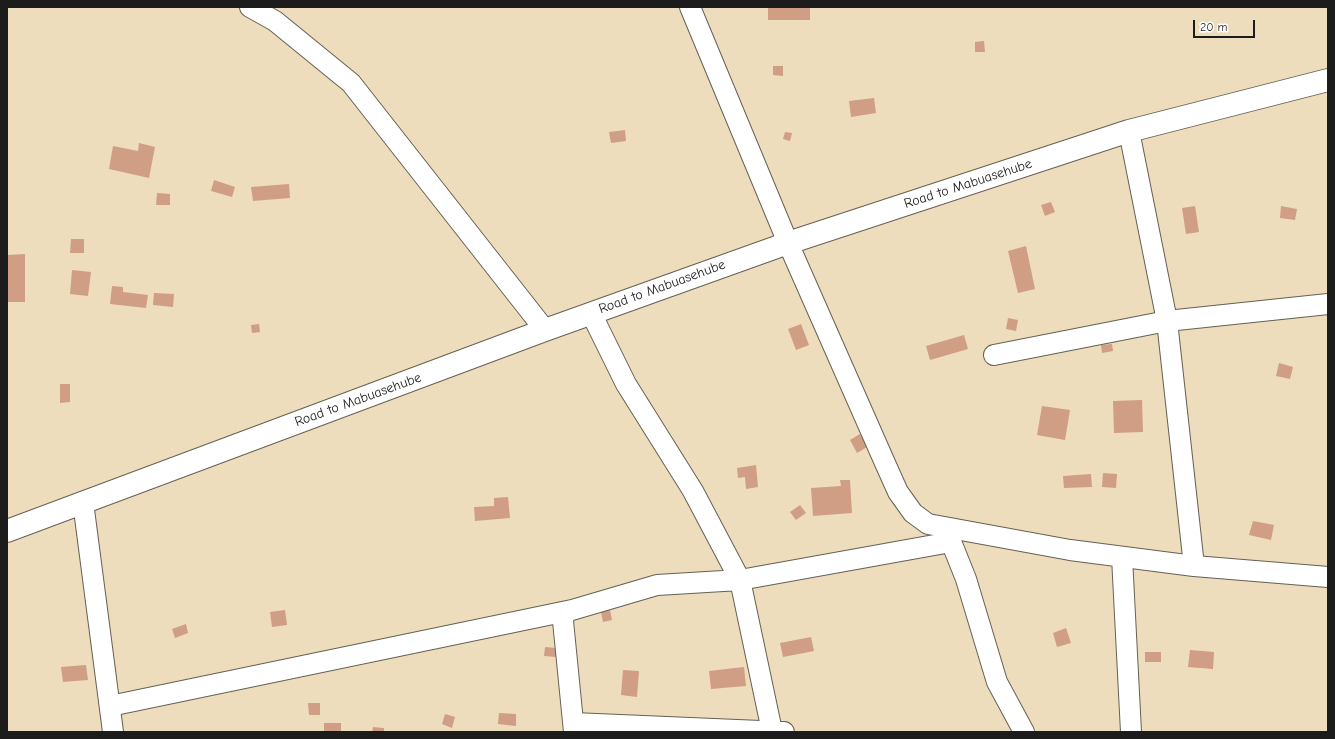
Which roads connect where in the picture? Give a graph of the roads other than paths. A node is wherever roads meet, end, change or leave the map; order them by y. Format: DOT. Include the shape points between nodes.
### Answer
graph roads {
  1 [pos="250,7"];
  2 [pos="690,7"];
  3 [pos="1328,80"];
  4 [pos="1129,132"];
  5 [pos="788,243"];
  6 [pos="1328,304"];
  7 [pos="591,313"];
  8 [pos="1167,321"];
  9 [pos="545,330"];
  10 [pos="994,355"];
  11 [pos="83,502"];
  12 [pos="7,531"];
  13 [pos="948,535"];
  14 [pos="1122,557"];
  15 [pos="1194,566"];
  16 [pos="1328,576"];
  17 [pos="740,580"];
  18 [pos="565,612"];
  19 [pos="110,706"];
  20 [pos="573,727"];
  21 [pos="113,732"];
  22 [pos="772,732"];
  23 [pos="784,732"];
  24 [pos="1024,732"];
  25 [pos="1131,732"];
  1 -- 9 [label="street" via="275,21 351,83"];
  2 -- 5 [label="street"];
  3 -- 4 [label="main road, Road to Mabuasehube"];
  4 -- 5 [label="main road, Road to Mabuasehube"];
  4 -- 8 [label="street"];
  5 -- 7 [label="main road, Road to Mabuasehube"];
  5 -- 13 [label="street" via="898,492 914,513"];
  6 -- 8 [label="street"];
  7 -- 9 [label="main road, Road to Mabuasehube"];
  7 -- 17 [label="street" via="626,384 693,491"];
  8 -- 10 [label="street"];
  8 -- 15 [label="street"];
  9 -- 11 [label="main road, Road to Mabuasehube"];
  11 -- 12 [label="main road, Road to Mabuasehube"];
  11 -- 19 [label="street"];
  13 -- 14 [label="street"];
  13 -- 17 [label="street"];
  13 -- 24 [label="street" via="982,631 996,682"];
  14 -- 15 [label="street"];
  14 -- 25 [label="street"];
  15 -- 16 [label="street"];
  17 -- 18 [label="street" via="657,584"];
  17 -- 22 [label="street"];
  18 -- 19 [label="street"];
  18 -- 20 [label="street" via="563,621"];
  19 -- 21 [label="street"];
  20 -- 22 [label="street"];
  22 -- 23 [label="street"];
}
